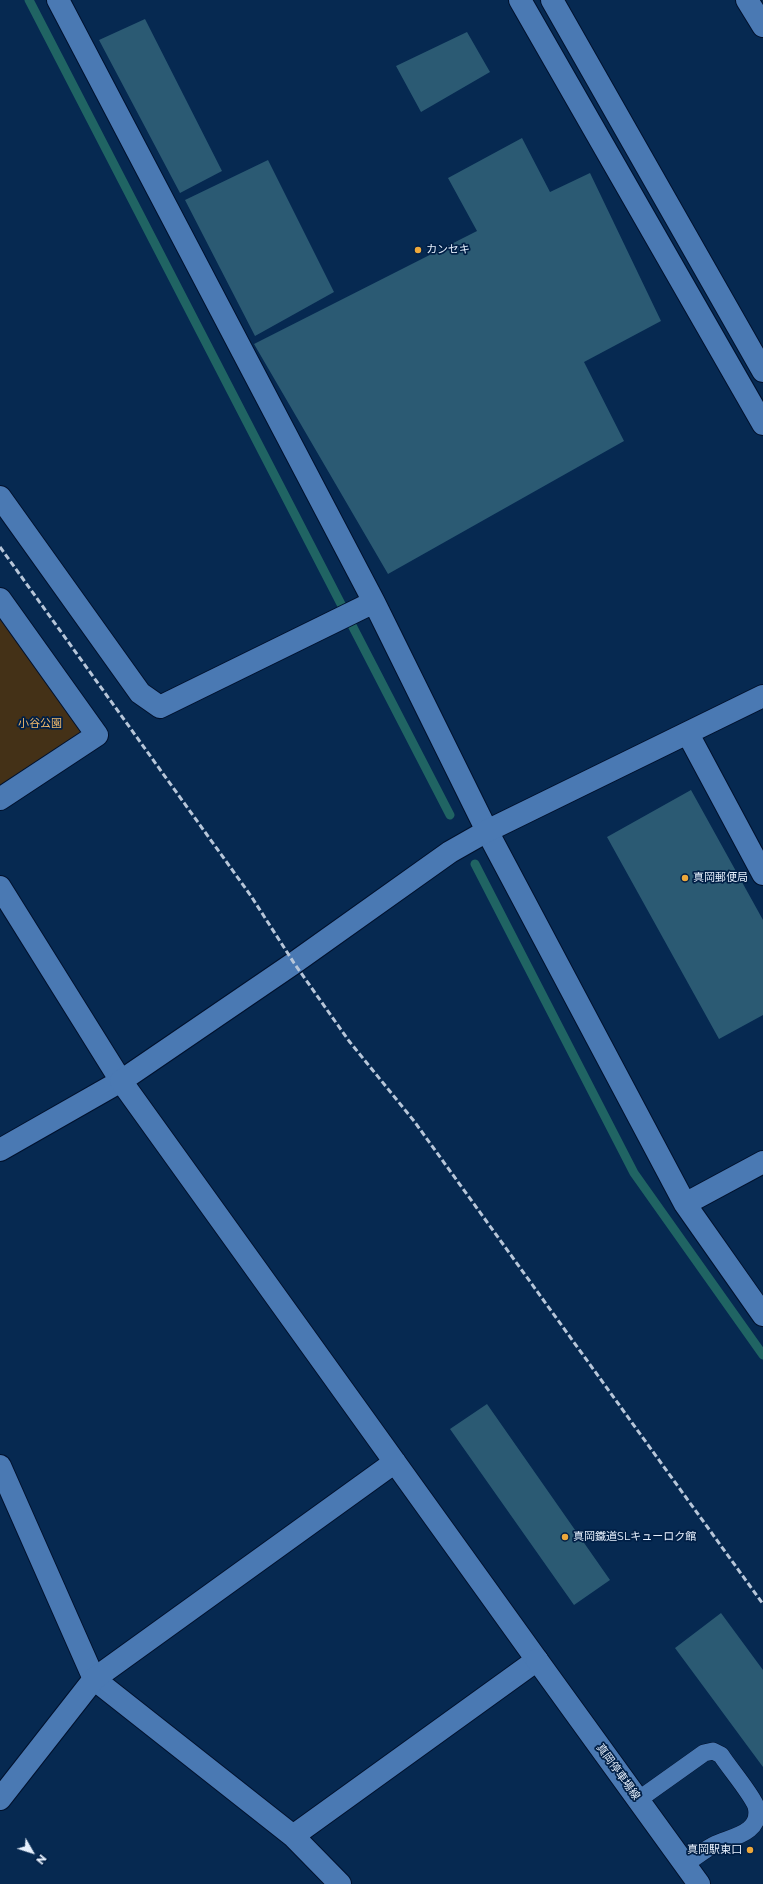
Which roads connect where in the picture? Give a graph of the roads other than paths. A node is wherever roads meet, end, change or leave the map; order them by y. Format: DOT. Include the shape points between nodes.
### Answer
graph roads {
  1 [pos="58,0"];
  2 [pos="520,0"];
  3 [pos="552,0"];
  4 [pos="747,0"];
  5 [pos="763,26"];
  6 [pos="763,371"];
  7 [pos="763,424"];
  8 [pos="0,496"];
  9 [pos="0,599"];
  10 [pos="366,606"];
  11 [pos="763,696"];
  12 [pos="688,734"];
  13 [pos="0,799"];
  14 [pos="487,831"];
  15 [pos="763,874"];
  16 [pos="0,887"];
  17 [pos="121,1081"];
  18 [pos="0,1150"];
  19 [pos="763,1162"];
  20 [pos="685,1204"];
  21 [pos="763,1315"];
  22 [pos="395,1462"];
  23 [pos="0,1466"];
  24 [pos="537,1660"];
  25 [pos="94,1679"];
  26 [pos="0,1799"];
  27 [pos="638,1800"];
  28 [pos="293,1836"];
  29 [pos="685,1864"];
  30 [pos="340,1884"];
  31 [pos="699,1884"];
  1 -- 10 [label="street"];
  2 -- 7 [label="street"];
  3 -- 6 [label="street"];
  4 -- 5 [label="street"];
  8 -- 10 [label="street" via="140,693 160,707"];
  9 -- 13 [label="street" via="97,735"];
  10 -- 14 [label="street"];
  11 -- 12 [label="street"];
  12 -- 14 [label="street"];
  12 -- 15 [label="street"];
  14 -- 17 [label="street" via="450,852"];
  14 -- 20 [label="street"];
  16 -- 17 [label="street, 真岡停車場線"];
  17 -- 18 [label="street"];
  17 -- 22 [label="street, 真岡停車場線"];
  19 -- 20 [label="street"];
  20 -- 21 [label="street"];
  22 -- 24 [label="street, 真岡停車場線"];
  22 -- 25 [label="street"];
  23 -- 25 [label="street"];
  24 -- 27 [label="street, 真岡停車場線"];
  24 -- 28 [label="street"];
  25 -- 26 [label="street"];
  25 -- 28 [label="street"];
  27 -- 29 [label="street, 真岡停車場線"];
  27 -- 29 [label="lane" via="704,1753 713,1751 720,1755 756,1806 758,1817 754,1827 738,1838 716,1844"];
  28 -- 30 [label="street"];
  29 -- 31 [label="street, 真岡停車場線"];
}
